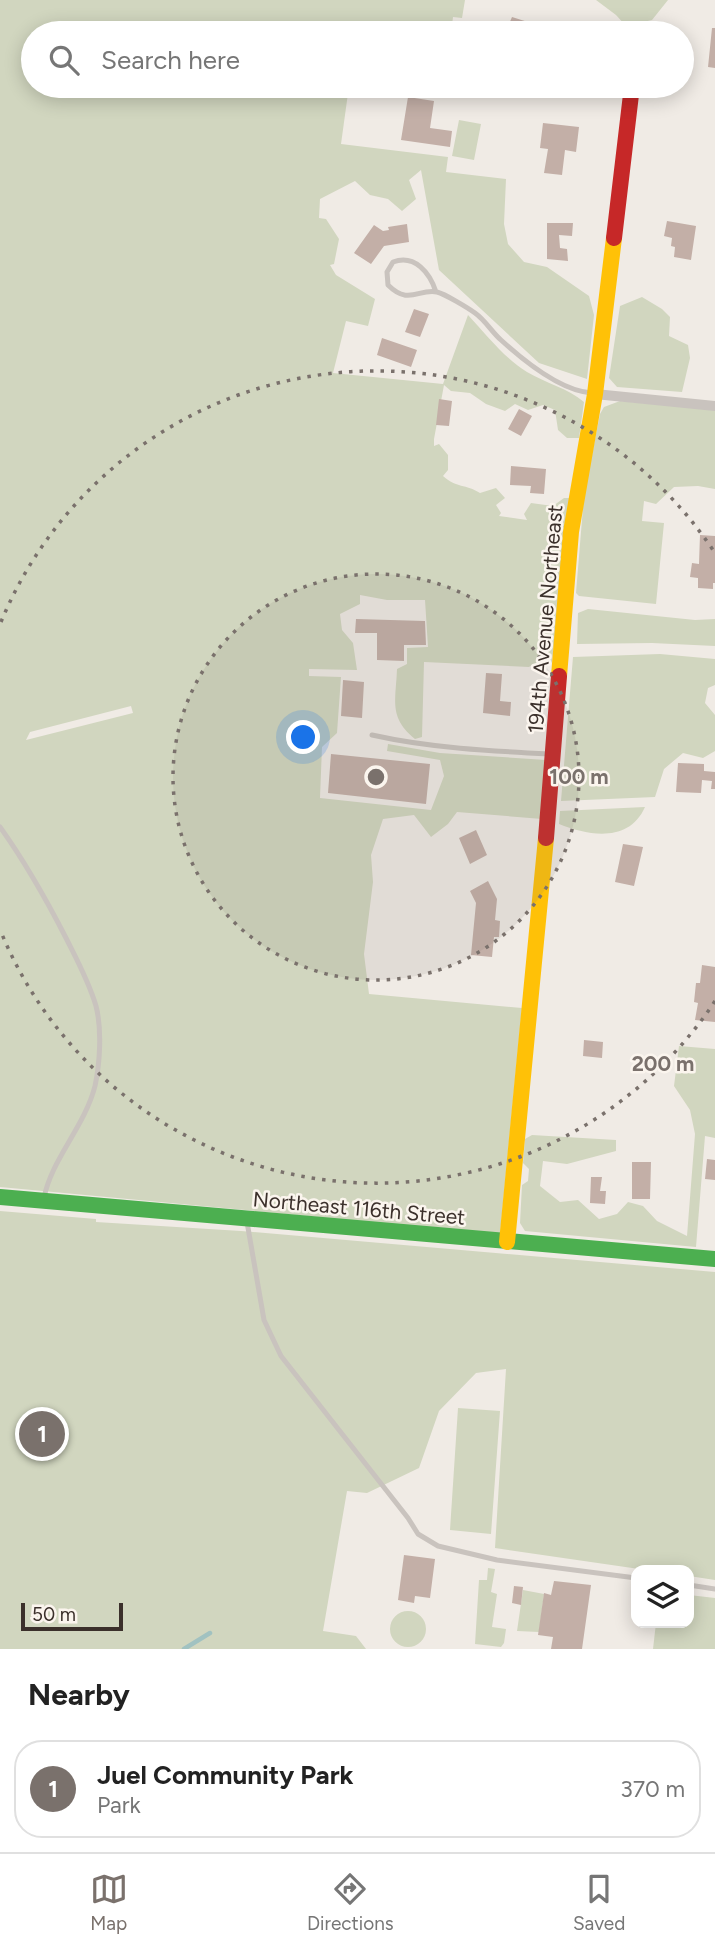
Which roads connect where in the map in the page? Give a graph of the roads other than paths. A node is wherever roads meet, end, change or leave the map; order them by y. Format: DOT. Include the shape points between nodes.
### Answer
graph roads {
  1 [pos="631,98"];
  2 [pos="436,292"];
  3 [pos="595,394"];
  4 [pos="715,405"];
  5 [pos="372,735"];
  6 [pos="553,754"];
  7 [pos="0,827"];
  8 [pos="3,836"];
  9 [pos="0,1197"];
  10 [pos="43,1201"];
  11 [pos="246,1219"];
  12 [pos="507,1242"];
  13 [pos="715,1259"];
  14 [pos="631,1577"];
  15 [pos="694,1586"];
  16 [pos="715,1589"];
  1 -- 3 [label="street, 194th Avenue Northeast"];
  2 -- 2 [label="lane" via="397,294 388,285 387,272 393,262 415,262 431,278"];
  2 -- 3 [label="lane" via="475,313 533,367 578,392"];
  3 -- 4 [label="street"];
  3 -- 6 [label="street, 194th Avenue Northeast" via="571,532"];
  5 -- 6 [label="lane"];
  6 -- 12 [label="street, 194th Avenue Northeast"];
  7 -- 8 [label="lane"];
  8 -- 10 [label="lane" via="37,882 97,1009 95,1086 46,1185"];
  9 -- 10 [label="street, Northeast 116th Street"];
  10 -- 11 [label="street, Northeast 116th Street"];
  11 -- 12 [label="street, Northeast 116th Street"];
  11 -- 14 [label="lane" via="264,1320 281,1356 418,1534 438,1546 497,1560"];
  12 -- 13 [label="street, Northeast 116th Street"];
  15 -- 16 [label="lane"];
}
